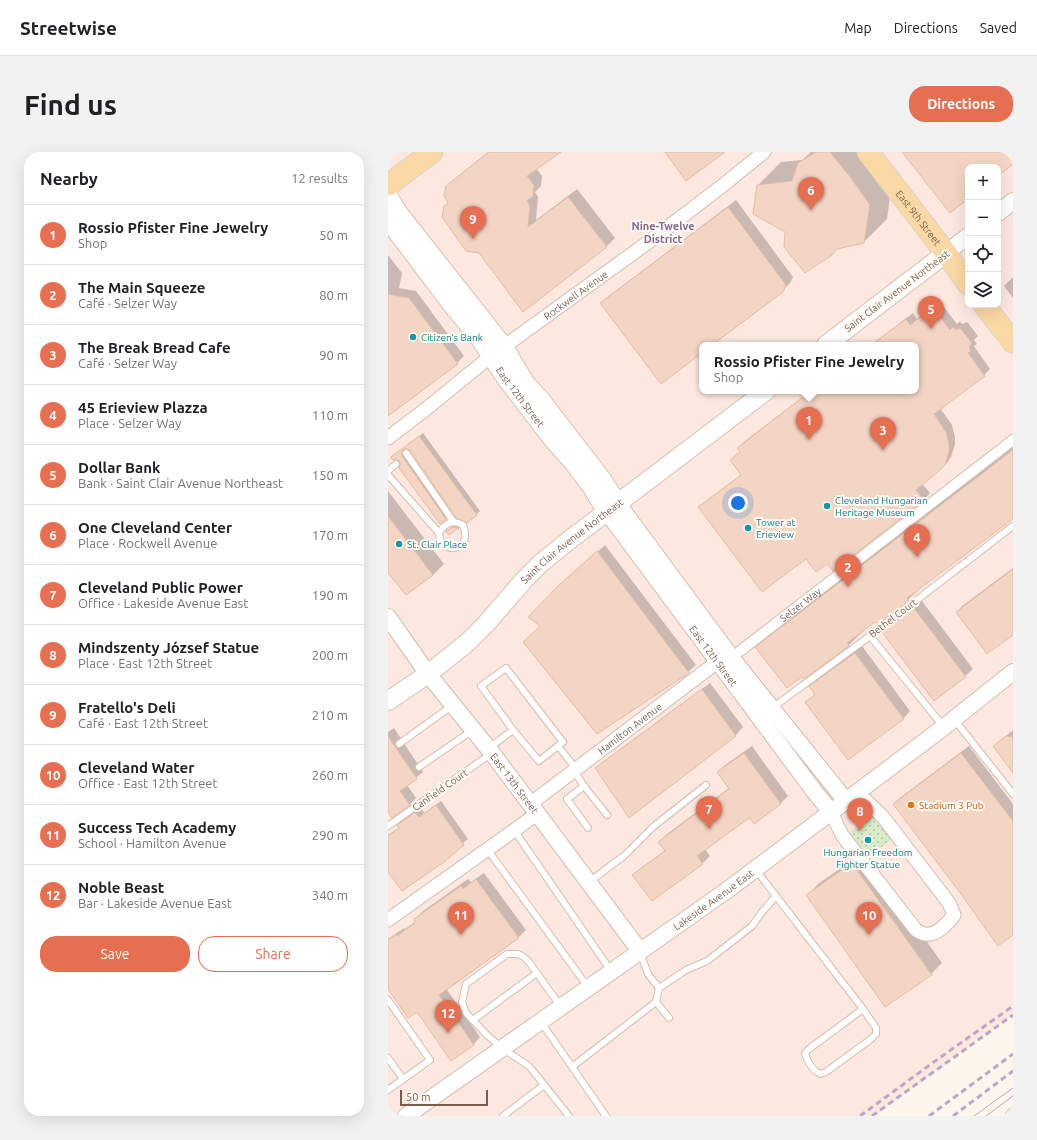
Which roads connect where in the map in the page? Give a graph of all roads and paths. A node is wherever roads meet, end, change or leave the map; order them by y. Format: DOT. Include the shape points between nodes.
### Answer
graph roads {
  1 [pos="432,152"];
  2 [pos="764,152"];
  3 [pos="872,153"];
  4 [pos="388,185"];
  5 [pos="388,196"];
  6 [pos="1013,201"];
  7 [pos="1001,211"];
  8 [pos="388,220"];
  9 [pos="965,238"];
  10 [pos="946,253"];
  11 [pos="965,280"];
  12 [pos="986,308"];
  13 [pos="830,342"];
  14 [pos="1013,342"];
  15 [pos="497,352"];
  16 [pos="762,394"];
  17 [pos="388,438"];
  18 [pos="1013,440"];
  19 [pos="406,453"];
  20 [pos="396,464"];
  21 [pos="388,471"];
  22 [pos="388,475"];
  23 [pos="613,508"];
  24 [pos="453,521"];
  25 [pos="1013,526"];
  26 [pos="439,533"];
  27 [pos="388,617"];
  28 [pos="870,636"];
  29 [pos="729,655"];
  30 [pos="1013,672"];
  31 [pos="428,674"];
  32 [pos="388,701"];
  33 [pos="453,705"];
  34 [pos="772,708"];
  35 [pos="949,723"];
  36 [pos="473,730"];
  37 [pos="512,730"];
  38 [pos="399,744"];
  39 [pos="558,746"];
  40 [pos="490,751"];
  41 [pos="419,767"];
  42 [pos="575,770"];
  43 [pos="706,785"];
  44 [pos="584,786"];
  45 [pos="1013,794"];
  46 [pos="851,797"];
  47 [pos="533,809"];
  48 [pos="831,812"];
  49 [pos="607,816"];
  50 [pos="388,826"];
  51 [pos="588,828"];
  52 [pos="514,830"];
  53 [pos="487,849"];
  54 [pos="755,869"];
  55 [pos="588,882"];
  56 [pos="776,896"];
  57 [pos="388,920"];
  58 [pos="640,951"];
  59 [pos="611,971"];
  60 [pos="537,974"];
  61 [pos="589,988"];
  62 [pos="659,988"];
  63 [pos="388,1000"];
  64 [pos="656,1002"];
  65 [pos="561,1007"];
  66 [pos="863,1009"];
  67 [pos="669,1018"];
  68 [pos="473,1020"];
  69 [pos="541,1022"];
  70 [pos="503,1049"];
  71 [pos="388,1058"];
  72 [pos="572,1067"];
  73 [pos="403,1079"];
  74 [pos="544,1085"];
  75 [pos="388,1090"];
  76 [pos="406,1116"];
  77 [pos="503,1116"];
  78 [pos="569,1116"];
  79 [pos="606,1116"];
  1 -- 4 [label="main road"];
  2 -- 15 [label="street, Rockwell Avenue" via="654,238"];
  3 -- 10 [label="main road, East 9th Street"];
  5 -- 15 [label="main road, East 12th Street"];
  6 -- 7 [label="street"];
  8 -- 15 [label="main road, East 12th Street" via="481,340"];
  9 -- 10 [label="street, Saint Clair Avenue Northeast"];
  10 -- 11 [label="main road, East 9th Street"];
  10 -- 13 [label="main road, Saint Clair Avenue Northeast"];
  12 -- 14 [label="main road"];
  15 -- 17 [label="street, Rockwell Avenue"];
  15 -- 23 [label="main road, East 12th Street" via="554,441"];
  16 -- 23 [label="main road, Saint Clair Avenue Northeast"];
  18 -- 29 [label="street, Selzer Way"];
  19 -- 24 [label="lane"];
  20 -- 21 [label="lane"];
  22 -- 26 [label="lane"];
  23 -- 29 [label="street, East 12th Street"];
  23 -- 31 [label="main road, Saint Clair Avenue Northeast" via="541,564 468,642"];
  24 -- 26 [label="lane" via="446,523"];
  24 -- 26 [label="lane" via="463,525 466,533 461,546 448,547 441,541"];
  25 -- 28 [label="lane, Bethel Court"];
  27 -- 31 [label="street, East 13th Street"];
  28 -- 34 [label="lane, Bethel Court"];
  28 -- 35 [label="lane"];
  29 -- 34 [label="street, East 12th Street"];
  29 -- 42 [label="street, Hamilton Avenue"];
  29 -- 48 [label="street, East 12th Street" via="814,791"];
  30 -- 35 [label="street, Lakeside Avenue East"];
  31 -- 32 [label="main road, Saint Clair Avenue Northeast"];
  31 -- 33 [label="street, East 13th Street"];
  33 -- 36 [label="street, East 13th Street"];
  33 -- 38 [label="lane"];
  34 -- 46 [label="street, East 12th Street"];
  35 -- 45 [label="lane"];
  35 -- 46 [label="street, Lakeside Avenue East"];
  36 -- 40 [label="street, East 13th Street"];
  36 -- 41 [label="lane"];
  37 -- 39 [label="lane" via="539,761"];
  37 -- 39 [label="lane" via="481,686 506,668 563,742"];
  37 -- 40 [label="lane, Canfield Court"];
  39 -- 42 [label="lane"];
  40 -- 47 [label="street, East 13th Street"];
  40 -- 50 [label="lane, Canfield Court"];
  42 -- 44 [label="lane"];
  42 -- 47 [label="street, Hamilton Avenue"];
  43 -- 55 [label="lane" via="653,827 625,855"];
  44 -- 49 [label="lane"];
  44 -- 51 [label="lane" via="567,799"];
  46 -- 48 [label="street, Lakeside Avenue East"];
  46 -- 48 [label="street, East 12th Street" via="883,817 950,903 954,915 948,922 932,933 924,934 916,930 842,835"];
  47 -- 52 [label="street, Hamilton Avenue"];
  47 -- 55 [label="street, East 13th Street"];
  48 -- 54 [label="street, Lakeside Avenue East"];
  52 -- 53 [label="street, Hamilton Avenue"];
  52 -- 59 [label="lane"];
  53 -- 57 [label="street, Hamilton Avenue"];
  53 -- 61 [label="lane"];
  54 -- 56 [label="lane"];
  54 -- 58 [label="street, Lakeside Avenue East"];
  55 -- 58 [label="street, East 13th Street"];
  56 -- 62 [label="lane" via="752,926 707,961 686,970"];
  56 -- 66 [label="lane"];
  58 -- 59 [label="street, Lakeside Avenue East"];
  58 -- 62 [label="lane" via="648,974"];
  59 -- 61 [label="street, Lakeside Avenue East"];
  60 -- 65 [label="lane"];
  60 -- 68 [label="lane"];
  60 -- 68 [label="lane" via="524,957 507,954 466,984 462,1002 466,1013"];
  61 -- 65 [label="street, Lakeside Avenue East"];
  62 -- 64 [label="lane"];
  63 -- 73 [label="lane" via="430,1060"];
  64 -- 67 [label="lane"];
  64 -- 72 [label="lane"];
  65 -- 69 [label="street, Lakeside Avenue East"];
  66 -- 66 [label="lane" via="805,1053 815,1071 820,1074 826,1072 876,1034 876,1028"];
  68 -- 70 [label="lane"];
  69 -- 70 [label="street, Lakeside Avenue East"];
  69 -- 72 [label="lane"];
  70 -- 74 [label="lane" via="529,1066"];
  70 -- 76 [label="street, Lakeside Avenue East"];
  71 -- 73 [label="lane"];
  72 -- 79 [label="lane"];
  73 -- 75 [label="lane"];
  74 -- 77 [label="lane"];
  74 -- 78 [label="lane"];
}
